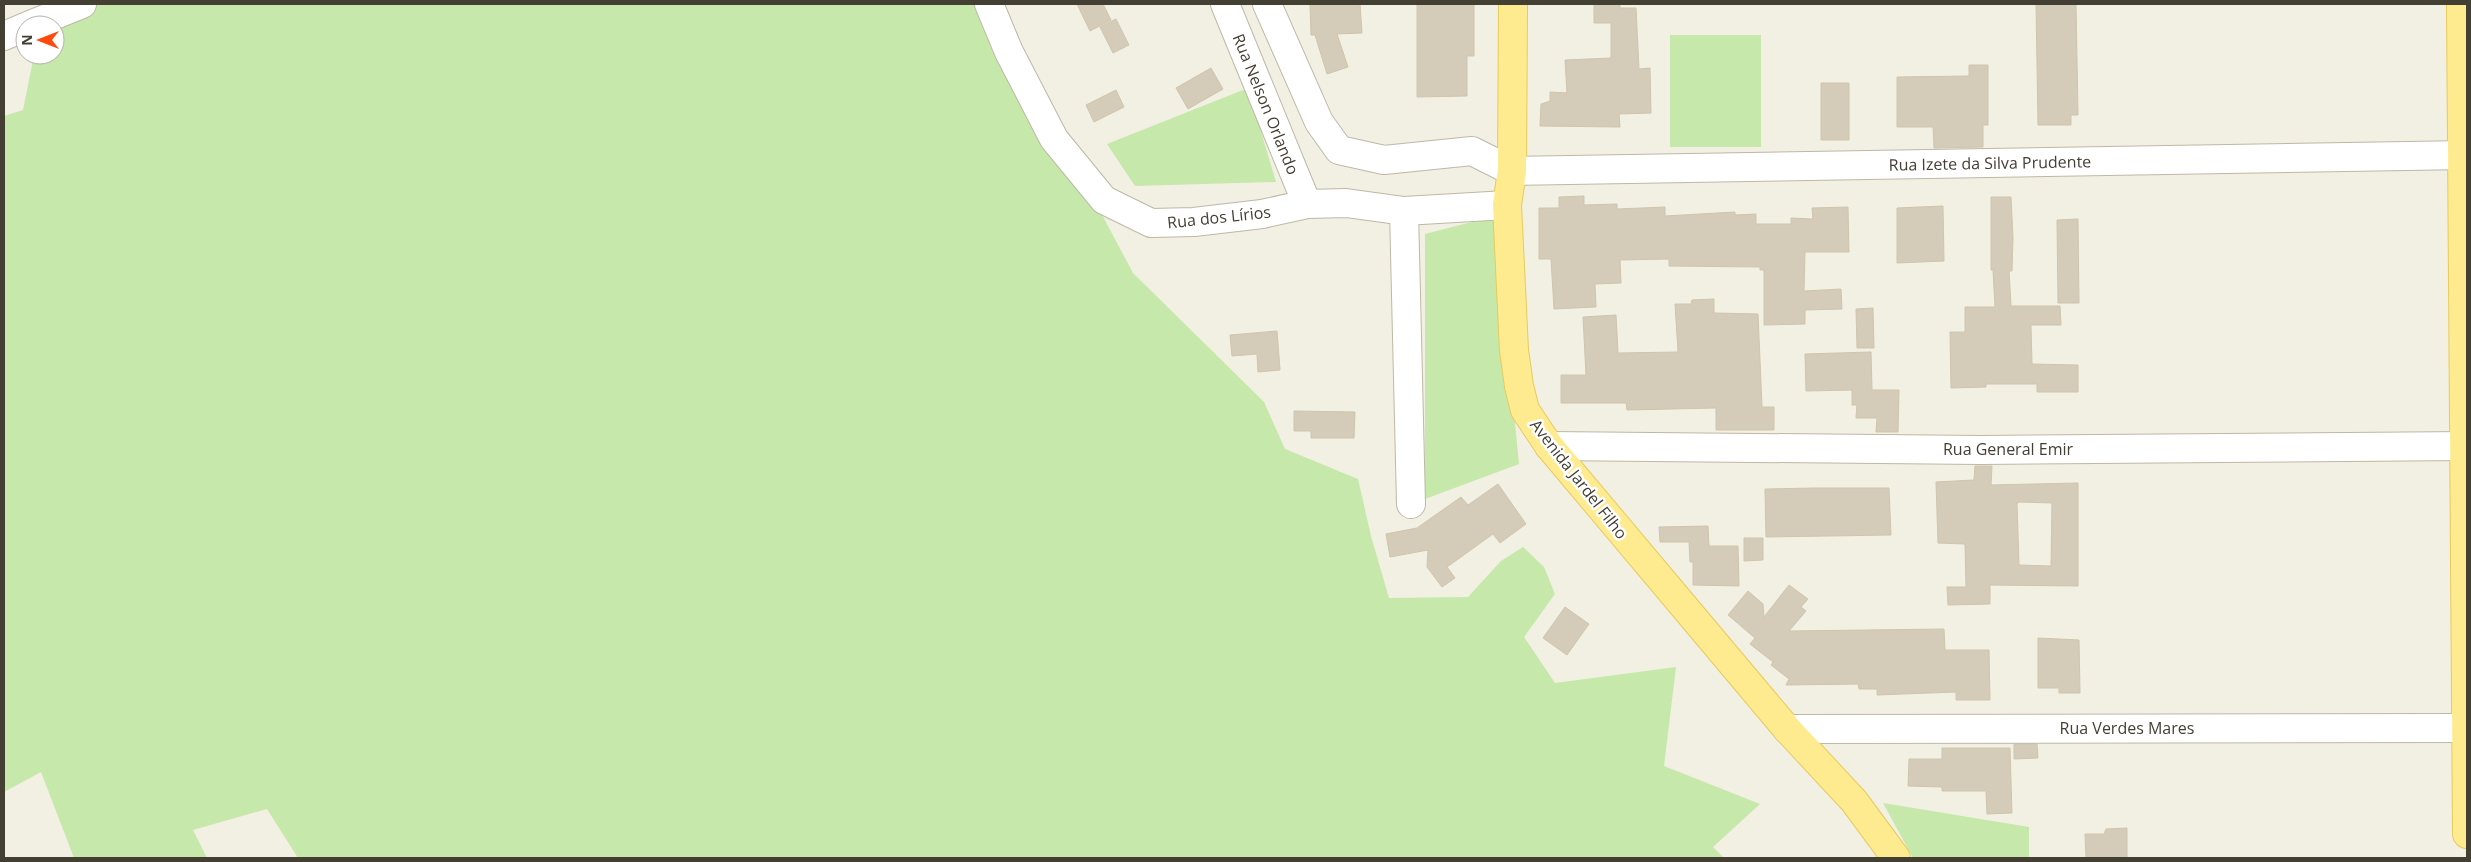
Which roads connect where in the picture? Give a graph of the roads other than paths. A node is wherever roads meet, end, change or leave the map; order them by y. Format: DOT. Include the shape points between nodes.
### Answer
graph roads {
  1 [pos="82,4"];
  2 [pos="988,4"];
  3 [pos="1225,4"];
  4 [pos="1267,4"];
  5 [pos="1513,4"];
  6 [pos="2462,4"];
  7 [pos="55,15"];
  8 [pos="2464,154"];
  9 [pos="1512,171"];
  10 [pos="1307,204"];
  11 [pos="1507,205"];
  12 [pos="1404,211"];
  13 [pos="1549,446"];
  14 [pos="2466,446"];
  15 [pos="1411,504"];
  16 [pos="2466,728"];
  17 [pos="1787,729"];
  18 [pos="2467,834"];
  19 [pos="1896,858"];
  1 -- 7 [label="street"];
  2 -- 10 [label="street, Rua dos Lírios" via="1054,139 1104,200 1151,223 1262,214"];
  3 -- 10 [label="street, Rua Nelson Orlando"];
  4 -- 9 [label="street" via="1319,122 1339,150 1384,160 1472,151"];
  5 -- 9 [label="main road, Avenida Jardel Filho"];
  6 -- 8 [label="main road"];
  8 -- 9 [label="street, Rua Izete da Silva Prudente"];
  8 -- 14 [label="main road"];
  9 -- 11 [label="main road, Avenida Jardel Filho"];
  10 -- 12 [label="street, Rua dos Lírios" via="1346,202"];
  11 -- 12 [label="street, Rua dos Lírios"];
  11 -- 13 [label="main road, Avenida Jardel Filho" via="1514,350 1519,386 1525,410"];
  12 -- 15 [label="street"];
  13 -- 14 [label="street, Rua General Emir" via="1981,450"];
  13 -- 17 [label="main road, Avenida Jardel Filho"];
  14 -- 16 [label="main road"];
  16 -- 17 [label="street, Rua Verdes Mares"];
  16 -- 18 [label="main road"];
  17 -- 19 [label="main road, Avenida Jardel Filho" via="1854,801"];
}
